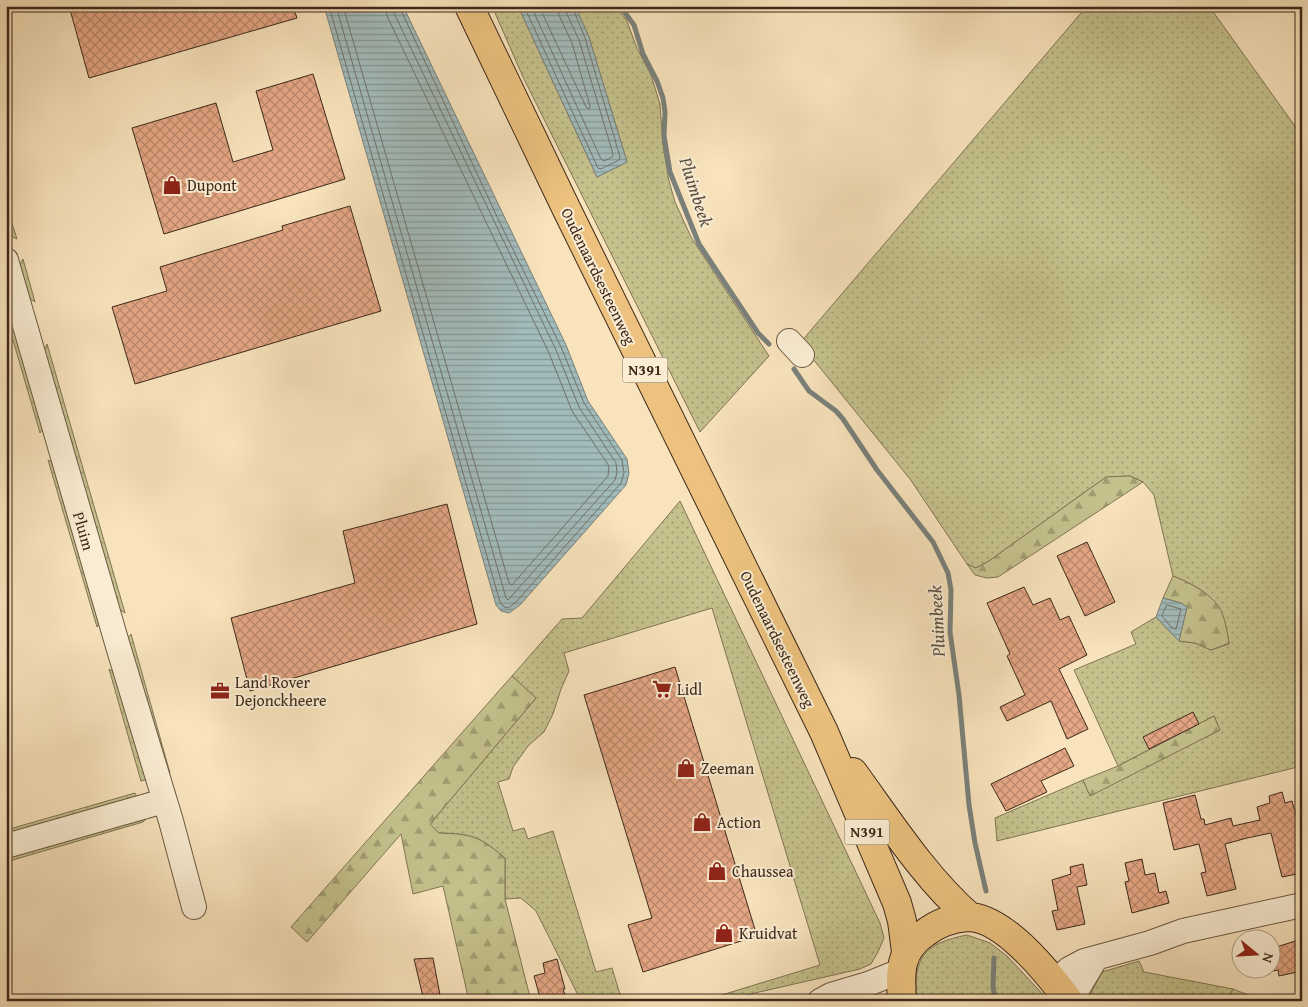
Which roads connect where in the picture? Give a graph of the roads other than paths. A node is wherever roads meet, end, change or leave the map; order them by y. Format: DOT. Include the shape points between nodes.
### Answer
graph roads {
  1 [pos="469,6"];
  2 [pos="6,260"];
  3 [pos="824,732"];
  4 [pos="164,801"];
  5 [pos="6,846"];
  6 [pos="1302,905"];
  7 [pos="194,908"];
  8 [pos="970,917"];
  9 [pos="903,962"];
  10 [pos="1066,995"];
  11 [pos="820,1001"];
  12 [pos="902,1001"];
  1 -- 3 [label="main road, Oudenaardsesteenweg / N391"];
  2 -- 4 [label="street, Pluim"];
  3 -- 8 [label="main road, Oudenaardsesteenweg / N391" via="936,884"];
  3 -- 9 [label="main road, Oudenaardsesteenweg / N391" via="897,902 902,921"];
  4 -- 5 [label="street"];
  4 -- 7 [label="street, Pluim"];
  6 -- 10 [label="street" via="1183,931 1084,961 1069,969"];
  8 -- 9 [label="main road" via="950,919 936,925 918,938"];
  8 -- 10 [label="main road, N391" via="1011,936"];
  9 -- 11 [label="street" via="868,984"];
  9 -- 12 [label="main road, N391"];
}
